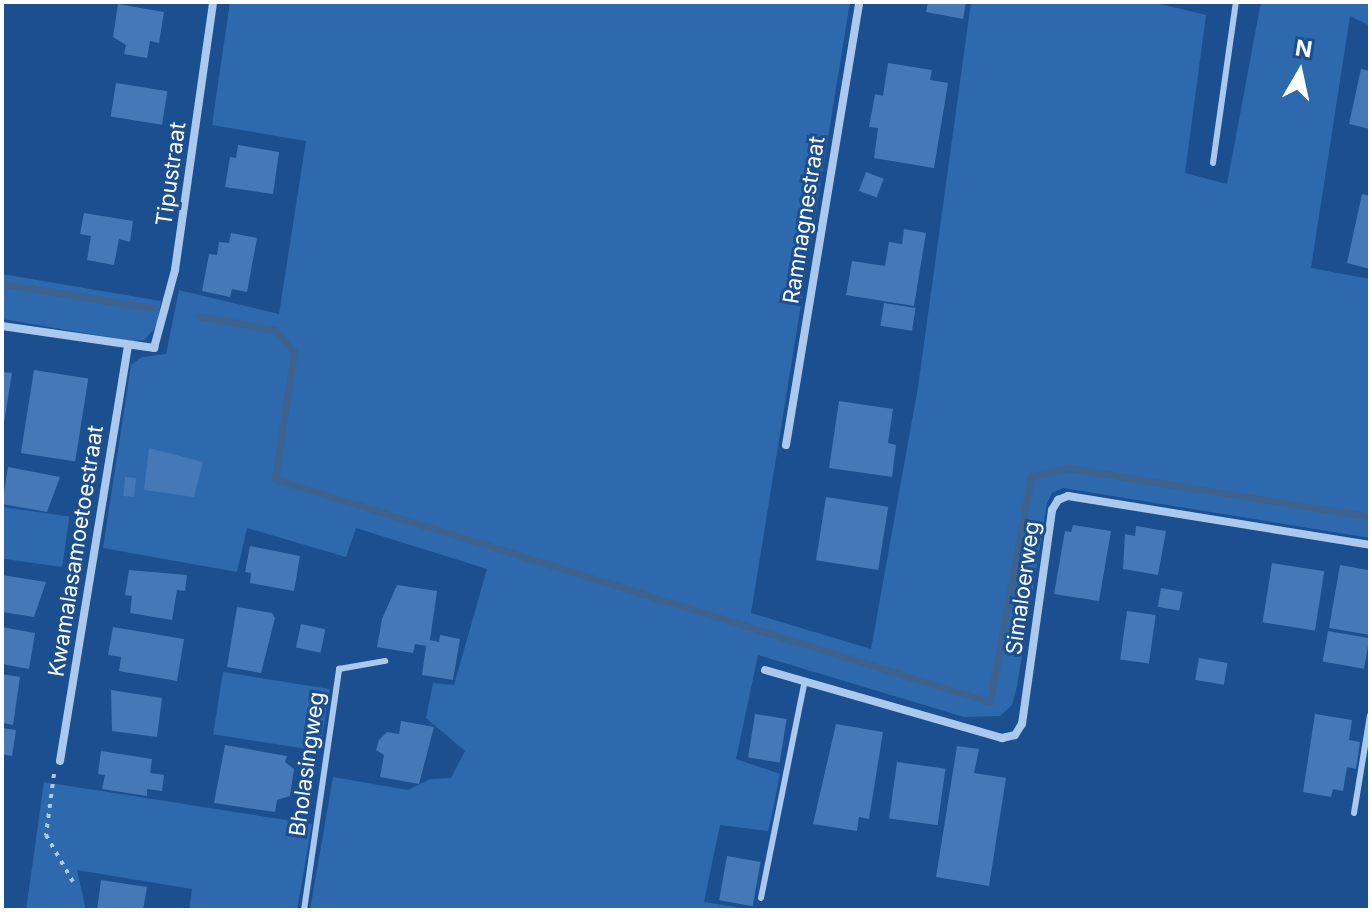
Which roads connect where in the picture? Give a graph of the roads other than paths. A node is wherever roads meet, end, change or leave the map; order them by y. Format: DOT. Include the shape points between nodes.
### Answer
graph roads {
  1 [pos="213,2"];
  2 [pos="859,2"];
  3 [pos="1236,2"];
  4 [pos="1213,163"];
  5 [pos="2,326"];
  6 [pos="128,347"];
  7 [pos="786,445"];
  8 [pos="1370,545"];
  9 [pos="385,661"];
  10 [pos="765,670"];
  11 [pos="804,684"];
  12 [pos="1370,715"];
  13 [pos="60,761"];
  14 [pos="1354,813"];
  15 [pos="761,898"];
  16 [pos="304,910"];
  1 -- 6 [label="street, Tipustraat" via="175,270 154,348"];
  2 -- 7 [label="street, Ramnagnestraat"];
  3 -- 4 [label="lane"];
  5 -- 6 [label="street"];
  6 -- 13 [label="street, Kwamalasamoetoestraat"];
  8 -- 11 [label="street, Simaloerweg" via="1068,496 1052,510 1022,724 1015,735 1002,738"];
  9 -- 16 [label="lane, Bholasingweg" via="339,669"];
  10 -- 11 [label="street, Simaloerweg"];
  11 -- 15 [label="lane"];
  12 -- 14 [label="lane"];
}
